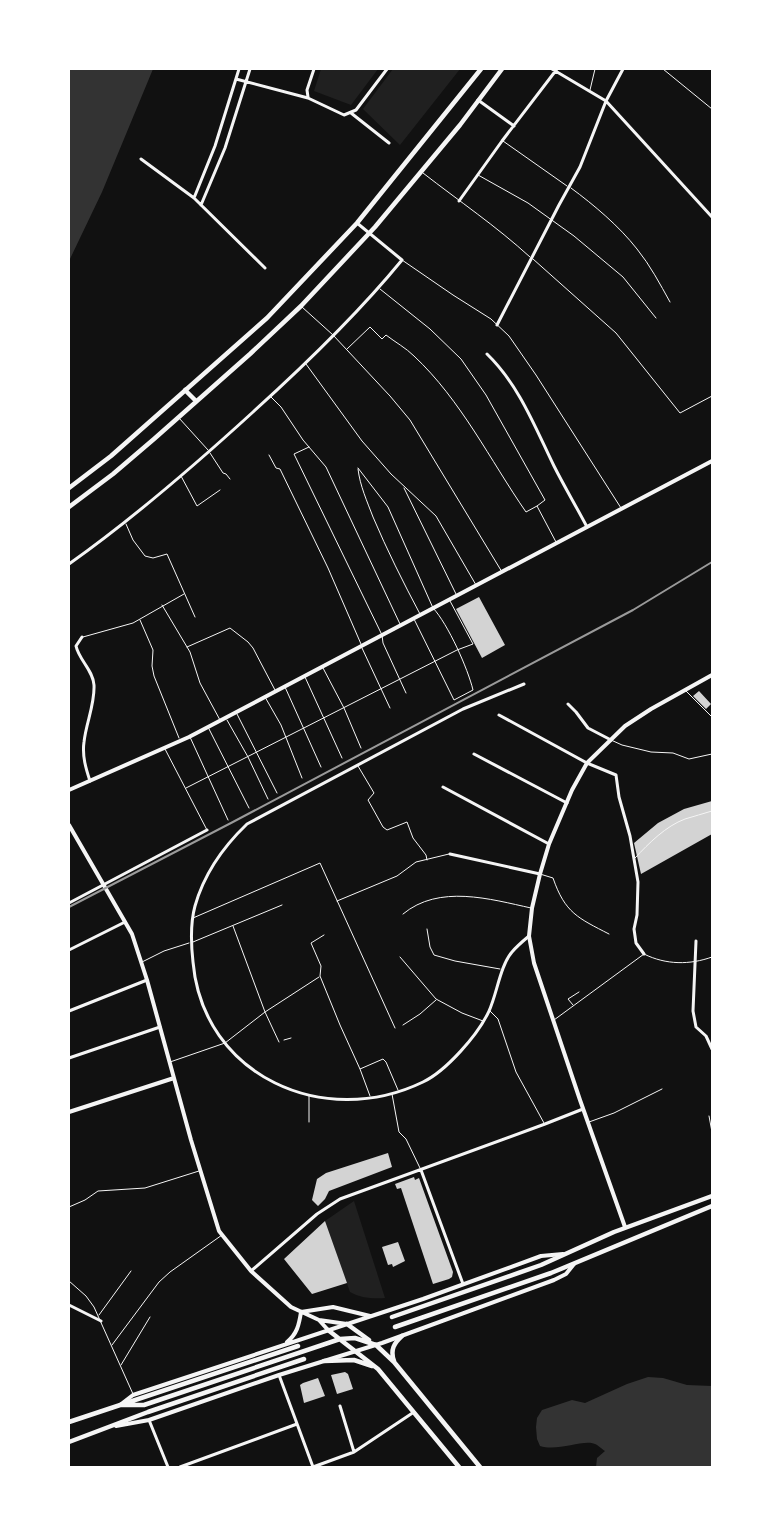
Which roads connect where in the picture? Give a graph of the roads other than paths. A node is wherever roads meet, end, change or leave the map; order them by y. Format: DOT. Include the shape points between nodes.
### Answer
graph roads {
  1 [pos="239,69"];
  2 [pos="250,69"];
  3 [pos="314,69"];
  4 [pos="387,69"];
  5 [pos="481,69"];
  6 [pos="502,69"];
  7 [pos="555,69"];
  8 [pos="595,69"];
  9 [pos="623,69"];
  10 [pos="663,69"];
  11 [pos="236,79"];
  12 [pos="246,82"];
  13 [pos="589,92"];
  14 [pos="308,98"];
  15 [pos="478,100"];
  16 [pos="606,101"];
  17 [pos="712,109"];
  18 [pos="351,113"];
  19 [pos="514,126"];
  20 [pos="502,141"];
  21 [pos="389,143"];
  22 [pos="141,159"];
  23 [pos="421,172"];
  24 [pos="477,175"];
  25 [pos="568,187"];
  26 [pos="194,198"];
  27 [pos="460,201"];
  28 [pos="201,205"];
  29 [pos="712,217"];
  30 [pos="552,220"];
  31 [pos="357,223"];
  32 [pos="370,233"];
  33 [pos="532,258"];
  34 [pos="402,260"];
  35 [pos="265,268"];
  36 [pos="379,288"];
  37 [pos="670,302"];
  38 [pos="301,306"];
  39 [pos="656,318"];
  40 [pos="497,325"];
  41 [pos="333,335"];
  42 [pos="346,350"];
  43 [pos="487,354"];
  44 [pos="306,364"];
  45 [pos="185,390"];
  46 [pos="270,396"];
  47 [pos="712,396"];
  48 [pos="196,401"];
  49 [pos="178,417"];
  50 [pos="310,447"];
  51 [pos="209,451"];
  52 [pos="269,455"];
  53 [pos="712,461"];
  54 [pos="180,476"];
  55 [pos="230,479"];
  56 [pos="404,487"];
  57 [pos="69,488"];
  58 [pos="220,490"];
  59 [pos="537,506"];
  60 [pos="69,507"];
  61 [pos="621,508"];
  62 [pos="124,521"];
  63 [pos="587,527"];
  64 [pos="557,543"];
  65 [pos="69,564"];
  66 [pos="502,572"];
  67 [pos="476,586"];
  68 [pos="184,593"];
  69 [pos="457,596"];
  70 [pos="449,600"];
  71 [pos="162,605"];
  72 [pos="433,608"];
  73 [pos="420,615"];
  74 [pos="195,617"];
  75 [pos="414,618"];
  76 [pos="140,620"];
  77 [pos="400,625"];
  78 [pos="382,635"];
  79 [pos="82,637"];
  80 [pos="187,647"];
  81 [pos="362,647"];
  82 [pos="457,650"];
  83 [pos="436,661"];
  84 [pos="323,667"];
  85 [pos="712,675"];
  86 [pos="304,676"];
  87 [pos="400,679"];
  88 [pos="524,684"];
  89 [pos="284,687"];
  90 [pos="382,689"];
  91 [pos="685,690"];
  92 [pos="276,691"];
  93 [pos="406,693"];
  94 [pos="265,696"];
  95 [pos="568,704"];
  96 [pos="344,708"];
  97 [pos="390,708"];
  98 [pos="236,712"];
  99 [pos="499,715"];
  100 [pos="225,717"];
  101 [pos="712,717"];
  102 [pos="324,718"];
  103 [pos="220,720"];
  104 [pos="208,727"];
  105 [pos="304,728"];
  106 [pos="189,737"];
  107 [pos="286,738"];
  108 [pos="610,740"];
  109 [pos="180,741"];
  110 [pos="164,748"];
  111 [pos="361,748"];
  112 [pos="258,752"];
  113 [pos="474,754"];
  114 [pos="712,754"];
  115 [pos="248,757"];
  116 [pos="342,758"];
  117 [pos="588,763"];
  118 [pos="229,766"];
  119 [pos="358,766"];
  120 [pos="321,767"];
  121 [pos="209,777"];
  122 [pos="302,778"];
  123 [pos="90,781"];
  124 [pos="443,787"];
  125 [pos="186,788"];
  126 [pos="69,790"];
  127 [pos="277,793"];
  128 [pos="268,799"];
  129 [pos="567,803"];
  130 [pos="249,808"];
  131 [pos="712,811"];
  132 [pos="228,820"];
  133 [pos="69,825"];
  134 [pos="207,830"];
  135 [pos="549,844"];
  136 [pos="450,854"];
  137 [pos="634,858"];
  138 [pos="427,860"];
  139 [pos="540,874"];
  140 [pos="104,884"];
  141 [pos="337,901"];
  142 [pos="69,903"];
  143 [pos="282,905"];
  144 [pos="532,908"];
  145 [pos="403,914"];
  146 [pos="193,918"];
  147 [pos="126,921"];
  148 [pos="232,926"];
  149 [pos="427,929"];
  150 [pos="609,934"];
  151 [pos="324,935"];
  152 [pos="529,936"];
  153 [pos="696,942"];
  154 [pos="191,943"];
  155 [pos="69,950"];
  156 [pos="644,954"];
  157 [pos="400,957"];
  158 [pos="712,957"];
  159 [pos="142,962"];
  160 [pos="695,962"];
  161 [pos="504,970"];
  162 [pos="320,976"];
  163 [pos="147,980"];
  164 [pos="579,992"];
  165 [pos="436,999"];
  166 [pos="574,1006"];
  167 [pos="69,1011"];
  168 [pos="489,1011"];
  169 [pos="265,1012"];
  170 [pos="484,1021"];
  171 [pos="553,1021"];
  172 [pos="403,1025"];
  173 [pos="160,1027"];
  174 [pos="395,1028"];
  175 [pos="279,1042"];
  176 [pos="225,1043"];
  177 [pos="712,1049"];
  178 [pos="69,1058"];
  179 [pos="169,1062"];
  180 [pos="360,1068"];
  181 [pos="174,1078"];
  182 [pos="662,1089"];
  183 [pos="398,1091"];
  184 [pos="392,1093"];
  185 [pos="309,1096"];
  186 [pos="371,1098"];
  187 [pos="583,1109"];
  188 [pos="69,1112"];
  189 [pos="709,1116"];
  190 [pos="309,1122"];
  191 [pos="588,1123"];
  192 [pos="545,1124"];
  193 [pos="712,1132"];
  194 [pos="200,1170"];
  195 [pos="420,1170"];
  196 [pos="712,1196"];
  197 [pos="712,1206"];
  198 [pos="69,1207"];
  199 [pos="625,1227"];
  200 [pos="222,1235"];
  201 [pos="565,1253"];
  202 [pos="574,1264"];
  203 [pos="131,1271"];
  204 [pos="251,1271"];
  205 [pos="69,1281"];
  206 [pos="463,1284"];
  207 [pos="69,1305"];
  208 [pos="301,1312"];
  209 [pos="99,1316"];
  210 [pos="370,1316"];
  211 [pos="150,1317"];
  212 [pos="392,1317"];
  213 [pos="318,1320"];
  214 [pos="101,1322"];
  215 [pos="348,1324"];
  216 [pos="395,1327"];
  217 [pos="328,1330"];
  218 [pos="402,1336"];
  219 [pos="340,1340"];
  220 [pos="112,1345"];
  221 [pos="376,1345"];
  222 [pos="281,1346"];
  223 [pos="298,1346"];
  224 [pos="357,1351"];
  225 [pos="304,1359"];
  226 [pos="324,1361"];
  227 [pos="394,1362"];
  228 [pos="120,1365"];
  229 [pos="378,1369"];
  230 [pos="279,1375"];
  231 [pos="134,1394"];
  232 [pos="120,1404"];
  233 [pos="340,1406"];
  234 [pos="414,1412"];
  235 [pos="149,1420"];
  236 [pos="69,1422"];
  237 [pos="297,1424"];
  238 [pos="113,1426"];
  239 [pos="69,1442"];
  240 [pos="354,1452"];
  241 [pos="168,1467"];
  242 [pos="180,1467"];
  243 [pos="313,1467"];
  244 [pos="460,1467"];
  245 [pos="480,1467"];
  1 -- 11 [label="street"];
  2 -- 12 [label="street"];
  3 -- 14 [label="street" via="307,90"];
  4 -- 18 [label="street"];
  5 -- 31 [label="main road"];
  6 -- 15 [label="main road"];
  7 -- 13 [label="street"];
  7 -- 19 [label="street"];
  8 -- 13 [label="lane"];
  9 -- 16 [label="street"];
  10 -- 17 [label="lane"];
  11 -- 12 [label="street"];
  11 -- 26 [label="street"];
  12 -- 14 [label="street"];
  12 -- 28 [label="street" via="225,148"];
  13 -- 16 [label="street"];
  14 -- 18 [label="street" via="344,115"];
  15 -- 19 [label="street"];
  15 -- 23 [label="main road"];
  16 -- 25 [label="street" via="580,167"];
  16 -- 29 [label="street"];
  18 -- 21 [label="street"];
  19 -- 20 [label="street"];
  20 -- 24 [label="street"];
  20 -- 25 [label="lane"];
  22 -- 26 [label="street"];
  23 -- 27 [label="lane"];
  23 -- 32 [label="main road"];
  24 -- 27 [label="street"];
  24 -- 30 [label="lane"];
  25 -- 30 [label="street"];
  25 -- 37 [label="lane" via="610,220 637,248"];
  26 -- 28 [label="street"];
  27 -- 33 [label="lane"];
  28 -- 35 [label="street"];
  30 -- 33 [label="street"];
  30 -- 39 [label="lane" via="622,277"];
  31 -- 32 [label="street"];
  31 -- 45 [label="main road" via="267,318"];
  32 -- 34 [label="street"];
  32 -- 38 [label="main road"];
  33 -- 40 [label="street"];
  33 -- 47 [label="lane" via="616,333 680,413"];
  34 -- 36 [label="street"];
  34 -- 40 [label="lane"];
  36 -- 41 [label="street"];
  36 -- 59 [label="lane" via="462,359 545,500"];
  38 -- 41 [label="lane"];
  38 -- 48 [label="main road"];
  40 -- 61 [label="lane" via="509,336 536,375"];
  41 -- 42 [label="lane"];
  41 -- 44 [label="street"];
  42 -- 59 [label="lane" via="370,327 382,339 386,335 414,355 446,390 526,512"];
  42 -- 66 [label="lane" via="410,420"];
  43 -- 63 [label="street" via="513,384"];
  44 -- 46 [label="street"];
  44 -- 56 [label="lane" via="362,441"];
  45 -- 48 [label="main road"];
  45 -- 57 [label="main road" via="111,456"];
  46 -- 50 [label="lane"];
  46 -- 51 [label="street"];
  48 -- 49 [label="main road"];
  49 -- 51 [label="lane"];
  49 -- 60 [label="main road" via="113,474"];
  50 -- 77 [label="lane" via="326,467"];
  50 -- 78 [label="lane" via="294,454"];
  51 -- 54 [label="street"];
  51 -- 55 [label="lane"];
  52 -- 81 [label="lane" via="276,468 280,469 328,568"];
  53 -- 61 [label="street"];
  54 -- 58 [label="lane" via="197,506"];
  54 -- 62 [label="street"];
  56 -- 67 [label="lane" via="436,516"];
  56 -- 69 [label="lane"];
  59 -- 64 [label="lane"];
  61 -- 63 [label="street"];
  62 -- 65 [label="street"];
  62 -- 68 [label="lane" via="145,556 153,558 167,554"];
  63 -- 64 [label="street"];
  64 -- 66 [label="street"];
  66 -- 67 [label="street"];
  67 -- 69 [label="street"];
  68 -- 71 [label="lane"];
  68 -- 74 [label="lane"];
  69 -- 70 [label="street"];
  70 -- 72 [label="street"];
  70 -- 82 [label="lane" via="473,644"];
  71 -- 76 [label="lane"];
  71 -- 80 [label="lane"];
  72 -- 73 [label="street"];
  72 -- 73 [label="lane" via="388,507 358,468 359,482"];
  72 -- 82 [label="lane"];
  73 -- 75 [label="street"];
  75 -- 77 [label="street"];
  75 -- 83 [label="lane"];
  76 -- 79 [label="lane"];
  76 -- 109 [label="lane" via="153,650 154,676"];
  77 -- 78 [label="street"];
  78 -- 81 [label="street"];
  78 -- 87 [label="lane"];
  79 -- 123 [label="street" via="76,646 77,653 94,684 84,743"];
  80 -- 92 [label="lane" via="230,628 253,648"];
  80 -- 103 [label="lane" via="200,683"];
  81 -- 84 [label="street"];
  81 -- 90 [label="lane"];
  82 -- 83 [label="lane"];
  82 -- 83 [label="lane" via="473,690 454,700"];
  83 -- 87 [label="lane"];
  84 -- 86 [label="street"];
  84 -- 96 [label="lane"];
  85 -- 91 [label="street"];
  86 -- 89 [label="street"];
  86 -- 102 [label="lane"];
  87 -- 90 [label="lane"];
  87 -- 93 [label="lane"];
  88 -- 119 [label="street" via="468,707"];
  89 -- 92 [label="street"];
  89 -- 105 [label="lane"];
  90 -- 96 [label="lane"];
  90 -- 97 [label="lane"];
  91 -- 101 [label="lane"];
  91 -- 108 [label="street" via="625,726"];
  92 -- 94 [label="street"];
  94 -- 98 [label="street"];
  94 -- 107 [label="lane"];
  95 -- 108 [label="street" via="588,728"];
  96 -- 102 [label="lane"];
  96 -- 111 [label="lane"];
  98 -- 100 [label="street"];
  98 -- 112 [label="lane"];
  99 -- 117 [label="street"];
  100 -- 103 [label="street"];
  100 -- 115 [label="lane"];
  102 -- 105 [label="lane"];
  102 -- 116 [label="lane"];
  103 -- 104 [label="street"];
  104 -- 106 [label="street"];
  104 -- 118 [label="lane"];
  105 -- 107 [label="lane"];
  105 -- 120 [label="lane"];
  106 -- 109 [label="street"];
  106 -- 121 [label="lane"];
  107 -- 112 [label="lane"];
  107 -- 122 [label="lane"];
  108 -- 114 [label="lane" via="689,759"];
  108 -- 117 [label="street"];
  109 -- 110 [label="street"];
  110 -- 123 [label="street"];
  110 -- 125 [label="lane"];
  112 -- 115 [label="lane"];
  112 -- 127 [label="lane"];
  113 -- 129 [label="street"];
  115 -- 118 [label="lane"];
  115 -- 128 [label="lane"];
  117 -- 129 [label="street"];
  117 -- 137 [label="street" via="616,775"];
  118 -- 121 [label="lane"];
  118 -- 130 [label="lane"];
  119 -- 138 [label="lane" via="374,793 368,800 383,827 387,830 407,822"];
  119 -- 146 [label="street" via="246,824 214,862 200,892"];
  121 -- 125 [label="lane"];
  121 -- 132 [label="lane"];
  123 -- 126 [label="street"];
  124 -- 135 [label="street"];
  125 -- 134 [label="lane"];
  129 -- 135 [label="street"];
  131 -- 137 [label="lane" via="683,819"];
  133 -- 140 [label="street"];
  134 -- 140 [label="street"];
  135 -- 139 [label="street"];
  136 -- 138 [label="lane"];
  136 -- 139 [label="street"];
  137 -- 156 [label="street" via="638,882 634,929 636,943"];
  138 -- 141 [label="lane" via="416,862 397,876"];
  139 -- 144 [label="street"];
  139 -- 150 [label="lane" via="553,878 568,909"];
  140 -- 142 [label="street"];
  140 -- 147 [label="street"];
  141 -- 146 [label="lane" via="320,863"];
  141 -- 174 [label="lane"];
  143 -- 148 [label="lane"];
  144 -- 145 [label="lane" via="460,896 420,903"];
  144 -- 152 [label="street"];
  146 -- 154 [label="street"];
  147 -- 155 [label="street"];
  147 -- 159 [label="street"];
  148 -- 154 [label="lane"];
  148 -- 169 [label="lane"];
  149 -- 161 [label="lane" via="432,953 436,956"];
  151 -- 162 [label="lane" via="311,943 321,966"];
  152 -- 161 [label="street" via="512,951"];
  152 -- 171 [label="street" via="534,963"];
  153 -- 160 [label="street"];
  154 -- 159 [label="lane"];
  154 -- 176 [label="street" via="201,1002"];
  156 -- 160 [label="lane" via="669,963"];
  156 -- 166 [label="lane"];
  157 -- 165 [label="lane"];
  158 -- 160 [label="lane"];
  159 -- 163 [label="street"];
  160 -- 177 [label="street" via="693,1011 696,1027 706,1036"];
  161 -- 168 [label="street"];
  162 -- 169 [label="lane"];
  162 -- 180 [label="lane"];
  163 -- 167 [label="street"];
  163 -- 173 [label="street"];
  164 -- 166 [label="lane" via="568,999"];
  165 -- 170 [label="lane"];
  165 -- 172 [label="lane"];
  166 -- 171 [label="lane"];
  168 -- 170 [label="street"];
  168 -- 192 [label="lane" via="498,1019 516,1072"];
  169 -- 175 [label="lane"];
  169 -- 176 [label="lane"];
  170 -- 183 [label="street" via="454,1058 423,1082"];
  171 -- 187 [label="street"];
  173 -- 178 [label="street"];
  173 -- 179 [label="street"];
  176 -- 179 [label="lane"];
  176 -- 185 [label="street" via="258,1074"];
  179 -- 181 [label="street"];
  180 -- 183 [label="lane" via="383,1059"];
  180 -- 186 [label="lane"];
  181 -- 188 [label="street"];
  181 -- 194 [label="street"];
  182 -- 191 [label="lane"];
  183 -- 184 [label="street"];
  184 -- 186 [label="street"];
  184 -- 195 [label="lane" via="398,1132 406,1140"];
  185 -- 186 [label="street" via="345,1101"];
  185 -- 190 [label="lane"];
  187 -- 191 [label="street"];
  187 -- 192 [label="street"];
  189 -- 193 [label="lane"];
  191 -- 199 [label="street"];
  192 -- 195 [label="street"];
  194 -- 198 [label="lane" via="145,1188 98,1191"];
  194 -- 200 [label="street"];
  195 -- 204 [label="street" via="340,1199 317,1214"];
  195 -- 206 [label="street"];
  196 -- 199 [label="main road"];
  197 -- 202 [label="main road"];
  199 -- 201 [label="main road"];
  200 -- 204 [label="street"];
  200 -- 220 [label="lane" via="159,1282"];
  201 -- 206 [label="street" via="541,1256"];
  201 -- 212 [label="main road" via="541,1265"];
  202 -- 216 [label="main road"];
  202 -- 218 [label="street" via="566,1274 554,1280"];
  203 -- 209 [label="lane"];
  204 -- 208 [label="street" via="282,1300"];
  205 -- 209 [label="lane" via="86,1296"];
  206 -- 210 [label="street"];
  207 -- 214 [label="street"];
  208 -- 210 [label="street" via="333,1307"];
  208 -- 213 [label="street"];
  208 -- 222 [label="street" via="294,1336"];
  209 -- 214 [label="lane"];
  210 -- 215 [label="street"];
  211 -- 228 [label="lane"];
  213 -- 215 [label="street"];
  213 -- 217 [label="street"];
  214 -- 220 [label="lane"];
  215 -- 217 [label="street"];
  215 -- 221 [label="main road"];
  217 -- 219 [label="main road"];
  217 -- 222 [label="street"];
  218 -- 221 [label="street"];
  218 -- 227 [label="main road" via="394,1345"];
  219 -- 221 [label="main road" via="355,1338"];
  219 -- 224 [label="main road"];
  219 -- 232 [label="main road" via="144,1405"];
  220 -- 228 [label="lane"];
  221 -- 224 [label="street"];
  221 -- 227 [label="main road"];
  222 -- 231 [label="street"];
  223 -- 232 [label="main road"];
  224 -- 226 [label="street"];
  224 -- 229 [label="main road"];
  225 -- 238 [label="main road"];
  226 -- 229 [label="main road" via="354,1360"];
  226 -- 230 [label="street"];
  227 -- 245 [label="main road"];
  228 -- 231 [label="lane"];
  229 -- 234 [label="main road"];
  230 -- 235 [label="street"];
  230 -- 237 [label="street"];
  231 -- 232 [label="street"];
  232 -- 236 [label="main road"];
  233 -- 240 [label="street"];
  234 -- 240 [label="street"];
  234 -- 244 [label="main road"];
  235 -- 238 [label="street"];
  235 -- 241 [label="street"];
  237 -- 242 [label="street"];
  237 -- 243 [label="street"];
  238 -- 239 [label="main road"];
  240 -- 243 [label="street"];
}
